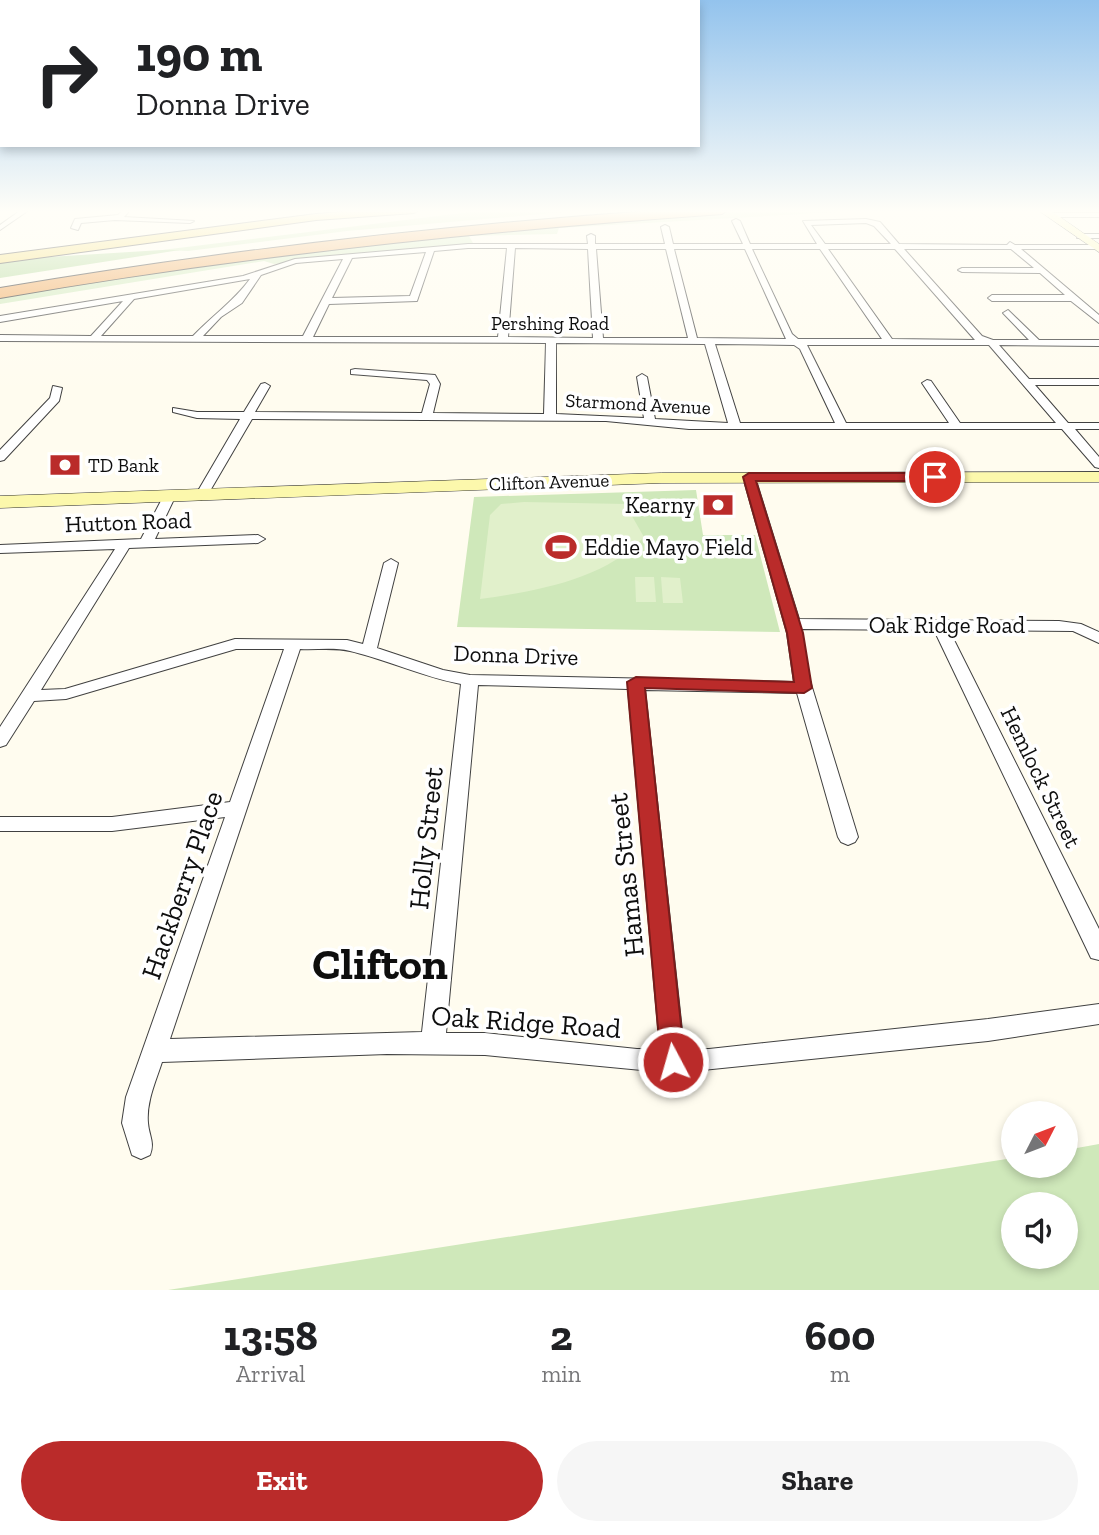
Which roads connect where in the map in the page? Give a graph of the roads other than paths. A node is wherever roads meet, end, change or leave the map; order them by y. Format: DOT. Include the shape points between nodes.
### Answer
graph roads {
  1 [pos="97,270"];
  2 [pos="140,270"];
  3 [pos="269,270"];
  4 [pos="342,270"];
  5 [pos="424,270"];
  6 [pos="509,270"];
  7 [pos="593,270"];
  8 [pos="677,270"];
  9 [pos="758,270"];
  10 [pos="839,270"];
  11 [pos="919,270"];
  12 [pos="978,270"];
  13 [pos="1041,271"];
  14 [pos="258,274"];
  15 [pos="0,284"];
  16 [pos="0,293"];
  17 [pos="133,295"];
  18 [pos="992,298"];
  19 [pos="1073,298"];
  20 [pos="327,301"];
  21 [pos="1008,313"];
  22 [pos="0,319"];
  23 [pos="1099,320"];
  24 [pos="0,338"];
  25 [pos="196,338"];
  26 [pos="93,339"];
  27 [pos="307,339"];
  28 [pos="503,340"];
  29 [pos="551,340"];
  30 [pos="598,341"];
  31 [pos="693,341"];
  32 [pos="709,341"];
  33 [pos="794,341"];
  34 [pos="889,342"];
  35 [pos="991,342"];
  36 [pos="1036,342"];
  37 [pos="1099,342"];
  38 [pos="355,372"];
  39 [pos="642,377"];
  40 [pos="1026,382"];
  41 [pos="1099,382"];
  42 [pos="927,383"];
  43 [pos="265,386"];
  44 [pos="57,388"];
  45 [pos="177,410"];
  46 [pos="247,415"];
  47 [pos="427,416"];
  48 [pos="550,417"];
  49 [pos="650,423"];
  50 [pos="735,426"];
  51 [pos="842,426"];
  52 [pos="957,426"];
  53 [pos="1066,426"];
  54 [pos="1099,426"];
  55 [pos="0,457"];
  56 [pos="1099,464"];
  57 [pos="749,477"];
  58 [pos="1099,477"];
  59 [pos="201,495"];
  60 [pos="169,497"];
  61 [pos="0,502"];
  62 [pos="258,539"];
  63 [pos="146,542"];
  64 [pos="125,543"];
  65 [pos="0,549"];
  66 [pos="391,563"];
  67 [pos="792,624"];
  68 [pos="939,625"];
  69 [pos="1099,638"];
  70 [pos="293,644"];
  71 [pos="369,650"];
  72 [pos="470,680"];
  73 [pos="636,682"];
  74 [pos="804,688"];
  75 [pos="28,696"];
  76 [pos="0,741"];
  77 [pos="238,808"];
  78 [pos="0,824"];
  79 [pos="848,837"];
  80 [pos="1099,951"];
  81 [pos="1099,1014"];
  82 [pos="433,1043"];
  83 [pos="155,1051"];
  84 [pos="673,1062"];
  85 [pos="141,1146"];
  1 -- 15 [label="highway"];
  2 -- 16 [label="highway"];
  3 -- 14 [label="street"];
  4 -- 20 [label="street"];
  5 -- 20 [label="street" via="414,299"];
  6 -- 28 [label="street"];
  7 -- 30 [label="street"];
  8 -- 31 [label="street"];
  9 -- 33 [label="street"];
  10 -- 34 [label="street"];
  11 -- 35 [label="street" via="979,338"];
  12 -- 13 [label="street"];
  13 -- 19 [label="street"];
  14 -- 17 [label="street"];
  14 -- 25 [label="street" via="239,302 218,314"];
  17 -- 22 [label="street"];
  17 -- 26 [label="street"];
  18 -- 19 [label="street"];
  19 -- 23 [label="street"];
  20 -- 27 [label="street"];
  21 -- 36 [label="street"];
  24 -- 26 [label="street, Pershing Road"];
  25 -- 26 [label="street, Pershing Road"];
  25 -- 27 [label="street, Pershing Road"];
  27 -- 28 [label="street, Pershing Road"];
  28 -- 29 [label="street, Pershing Road"];
  29 -- 30 [label="street, Pershing Road"];
  29 -- 48 [label="street"];
  30 -- 31 [label="street, Pershing Road"];
  31 -- 32 [label="street, Pershing Road"];
  32 -- 33 [label="street, Pershing Road"];
  32 -- 50 [label="street"];
  33 -- 34 [label="street, Pershing Road"];
  33 -- 51 [label="street" via="804,347"];
  34 -- 35 [label="street, Pershing Road"];
  35 -- 36 [label="street, Pershing Road"];
  35 -- 40 [label="street"];
  36 -- 37 [label="street, Pershing Road"];
  38 -- 47 [label="street" via="431,377 435,384"];
  39 -- 49 [label="street"];
  40 -- 41 [label="street"];
  40 -- 53 [label="street"];
  42 -- 52 [label="street"];
  43 -- 46 [label="street"];
  44 -- 55 [label="street" via="55,399"];
  45 -- 46 [label="street, Starmond Avenue" via="197,415"];
  46 -- 47 [label="street, Starmond Avenue"];
  46 -- 59 [label="street"];
  47 -- 48 [label="street, Starmond Avenue"];
  48 -- 49 [label="street, Starmond Avenue"];
  49 -- 50 [label="street, Starmond Avenue"];
  50 -- 51 [label="street, Starmond Avenue"];
  51 -- 52 [label="street, Starmond Avenue"];
  52 -- 53 [label="street, Starmond Avenue"];
  53 -- 54 [label="street, Starmond Avenue"];
  53 -- 56 [label="street"];
  57 -- 58 [label="main road, Clifton Avenue"];
  57 -- 59 [label="main road, Clifton Avenue"];
  57 -- 67 [label="street"];
  59 -- 60 [label="main road, Clifton Avenue"];
  60 -- 61 [label="main road, Clifton Avenue"];
  60 -- 63 [label="street"];
  62 -- 63 [label="street, Hutton Road"];
  63 -- 64 [label="street, Hutton Road"];
  64 -- 65 [label="street, Hutton Road"];
  64 -- 75 [label="street"];
  66 -- 71 [label="street"];
  67 -- 68 [label="street, Oak Ridge Road"];
  67 -- 74 [label="street"];
  68 -- 69 [label="street, Oak Ridge Road" via="1076,627"];
  68 -- 80 [label="street, Hemlock Street"];
  70 -- 71 [label="street, Donna Drive"];
  70 -- 75 [label="street, Donna Drive" via="235,644 66,694"];
  70 -- 77 [label="street, Hackberry Place"];
  71 -- 72 [label="street, Donna Drive" via="440,675"];
  72 -- 73 [label="street, Donna Drive"];
  72 -- 82 [label="street, Holly Street"];
  73 -- 74 [label="street, Donna Drive"];
  73 -- 84 [label="street, Hamas Street"];
  74 -- 79 [label="street"];
  75 -- 76 [label="street"];
  77 -- 78 [label="street" via="112,824"];
  77 -- 83 [label="street, Hackberry Place"];
  81 -- 84 [label="street, Oak Ridge Road"];
  82 -- 83 [label="street, Oak Ridge Road"];
  82 -- 84 [label="street, Oak Ridge Road"];
  83 -- 85 [label="street, Hackberry Place" via="138,1097 135,1123"];
}
